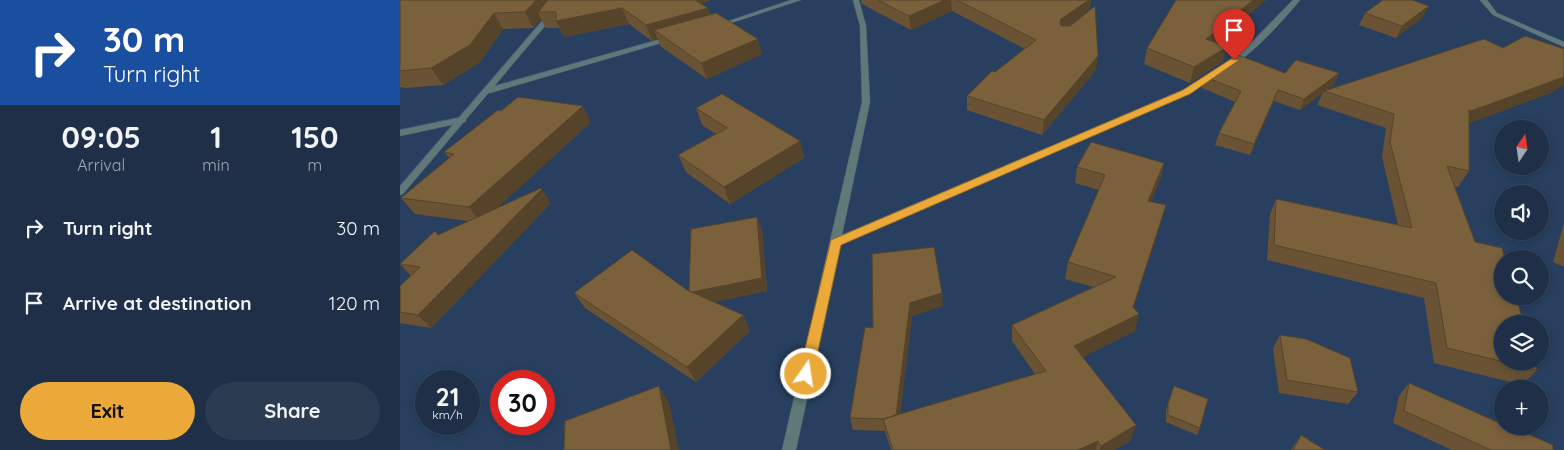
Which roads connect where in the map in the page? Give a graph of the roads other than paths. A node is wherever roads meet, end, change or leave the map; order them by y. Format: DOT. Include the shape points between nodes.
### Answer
graph roads {
  1 [pos="564,0"];
  2 [pos="798,0"];
  3 [pos="856,0"];
  4 [pos="1297,0"];
  5 [pos="1483,0"];
  6 [pos="711,28"];
  7 [pos="683,35"];
  8 [pos="1564,46"];
  9 [pos="487,90"];
  10 [pos="462,120"];
  11 [pos="400,134"];
  12 [pos="400,192"];
  13 [pos="836,242"];
  14 [pos="789,450"];
  1 -- 9 [label="street"];
  2 -- 6 [label="street"];
  3 -- 13 [label="street" via="863,26 866,102"];
  4 -- 13 [label="street" via="1247,52 1186,92"];
  5 -- 8 [label="street" via="1495,14"];
  7 -- 9 [label="street"];
  9 -- 10 [label="street"];
  10 -- 11 [label="street"];
  10 -- 12 [label="street"];
  13 -- 14 [label="street"];
}
